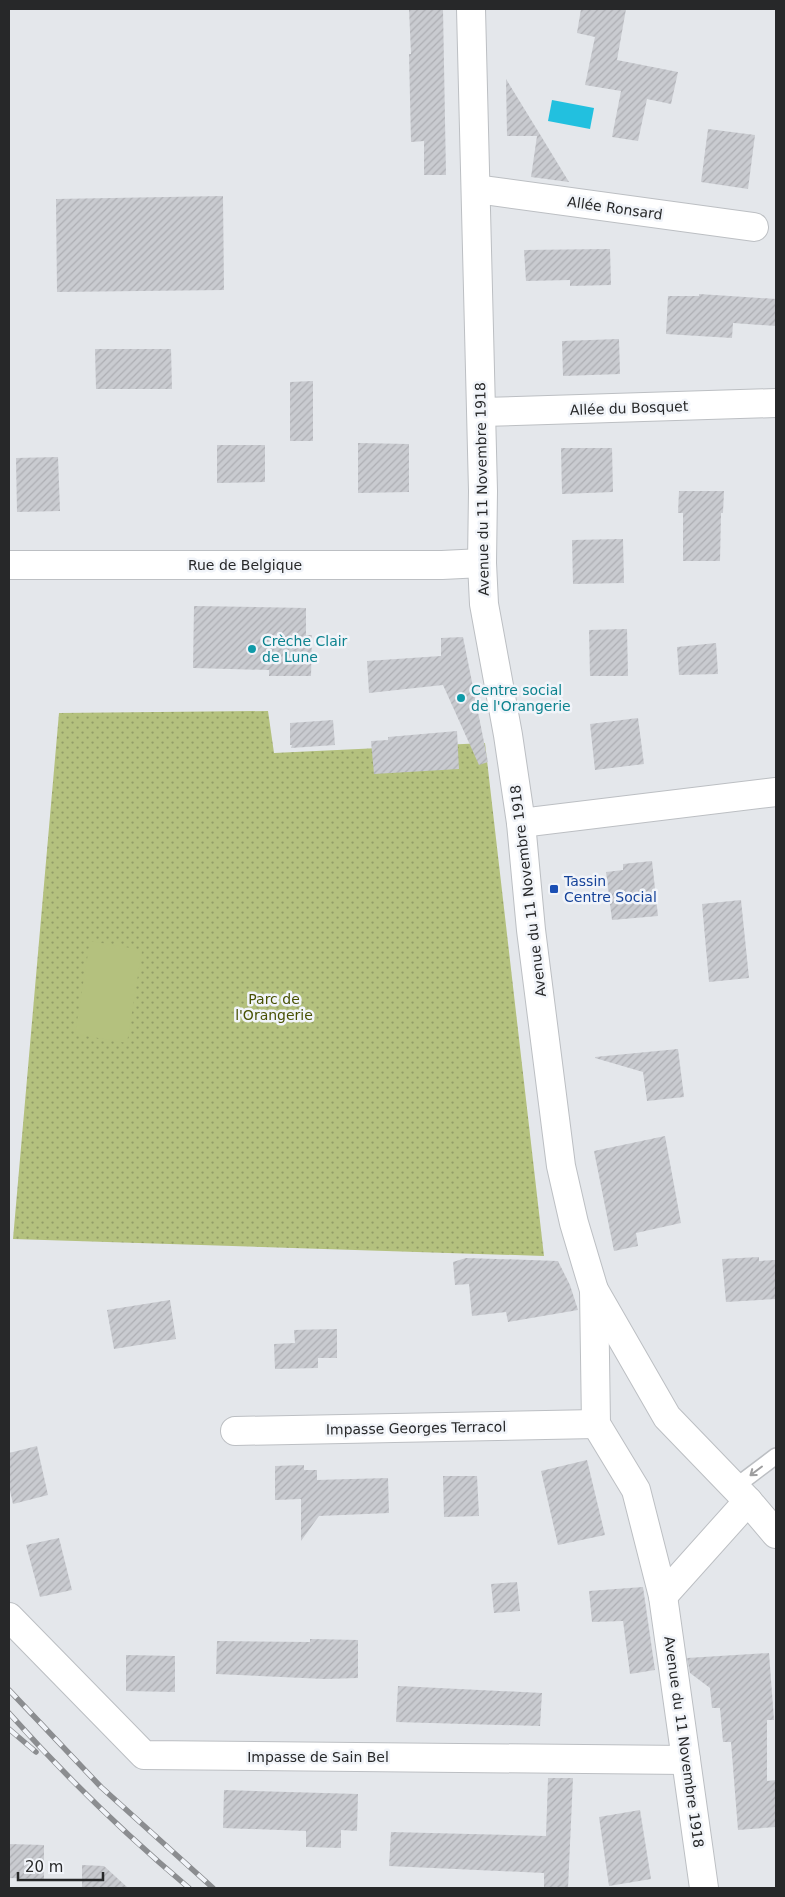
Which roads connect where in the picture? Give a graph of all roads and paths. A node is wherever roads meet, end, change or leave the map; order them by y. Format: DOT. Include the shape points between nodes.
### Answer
graph roads {
  1 [pos="471,9"];
  2 [pos="476,189"];
  3 [pos="754,227"];
  4 [pos="776,403"];
  5 [pos="482,412"];
  6 [pos="482,564"];
  7 [pos="9,565"];
  8 [pos="776,792"];
  9 [pos="521,823"];
  10 [pos="594,1290"];
  11 [pos="596,1424"];
  12 [pos="235,1431"];
  13 [pos="776,1456"];
  14 [pos="742,1494"];
  15 [pos="776,1512"];
  16 [pos="776,1534"];
  17 [pos="663,1596"];
  18 [pos="9,1617"];
  19 [pos="686,1760"];
  20 [pos="704,1888"];
  1 -- 2 [label="street, Avenue du 11 Novembre 1918"];
  2 -- 3 [label="street, Allée Ronsard"];
  2 -- 5 [label="street, Avenue du 11 Novembre 1918"];
  4 -- 5 [label="street, Allée du Bosquet"];
  5 -- 6 [label="street, Avenue du 11 Novembre 1918"];
  6 -- 7 [label="street, Rue de Belgique"];
  6 -- 9 [label="street, Avenue du 11 Novembre 1918" via="484,604"];
  8 -- 9 [label="street"];
  9 -- 10 [label="street, Avenue du 11 Novembre 1918" via="561,1166"];
  10 -- 11 [label="street, Avenue du 11 Novembre 1918"];
  10 -- 14 [label="street, Avenue du 11 Novembre 1918" via="667,1416"];
  11 -- 12 [label="street, Impasse Georges Terracol"];
  11 -- 17 [label="street, Avenue du 11 Novembre 1918" via="636,1490"];
  13 -- 14 [label="lane, one-way"];
  14 -- 15 [label="street, Avenue du 11 Novembre 1918"];
  14 -- 16 [label="street, Avenue du 11 Novembre 1918"];
  14 -- 17 [label="street"];
  17 -- 19 [label="street, Avenue du 11 Novembre 1918"];
  18 -- 19 [label="street, Impasse de Sain Bel" via="144,1755"];
  19 -- 20 [label="street, Avenue du 11 Novembre 1918"];
}
